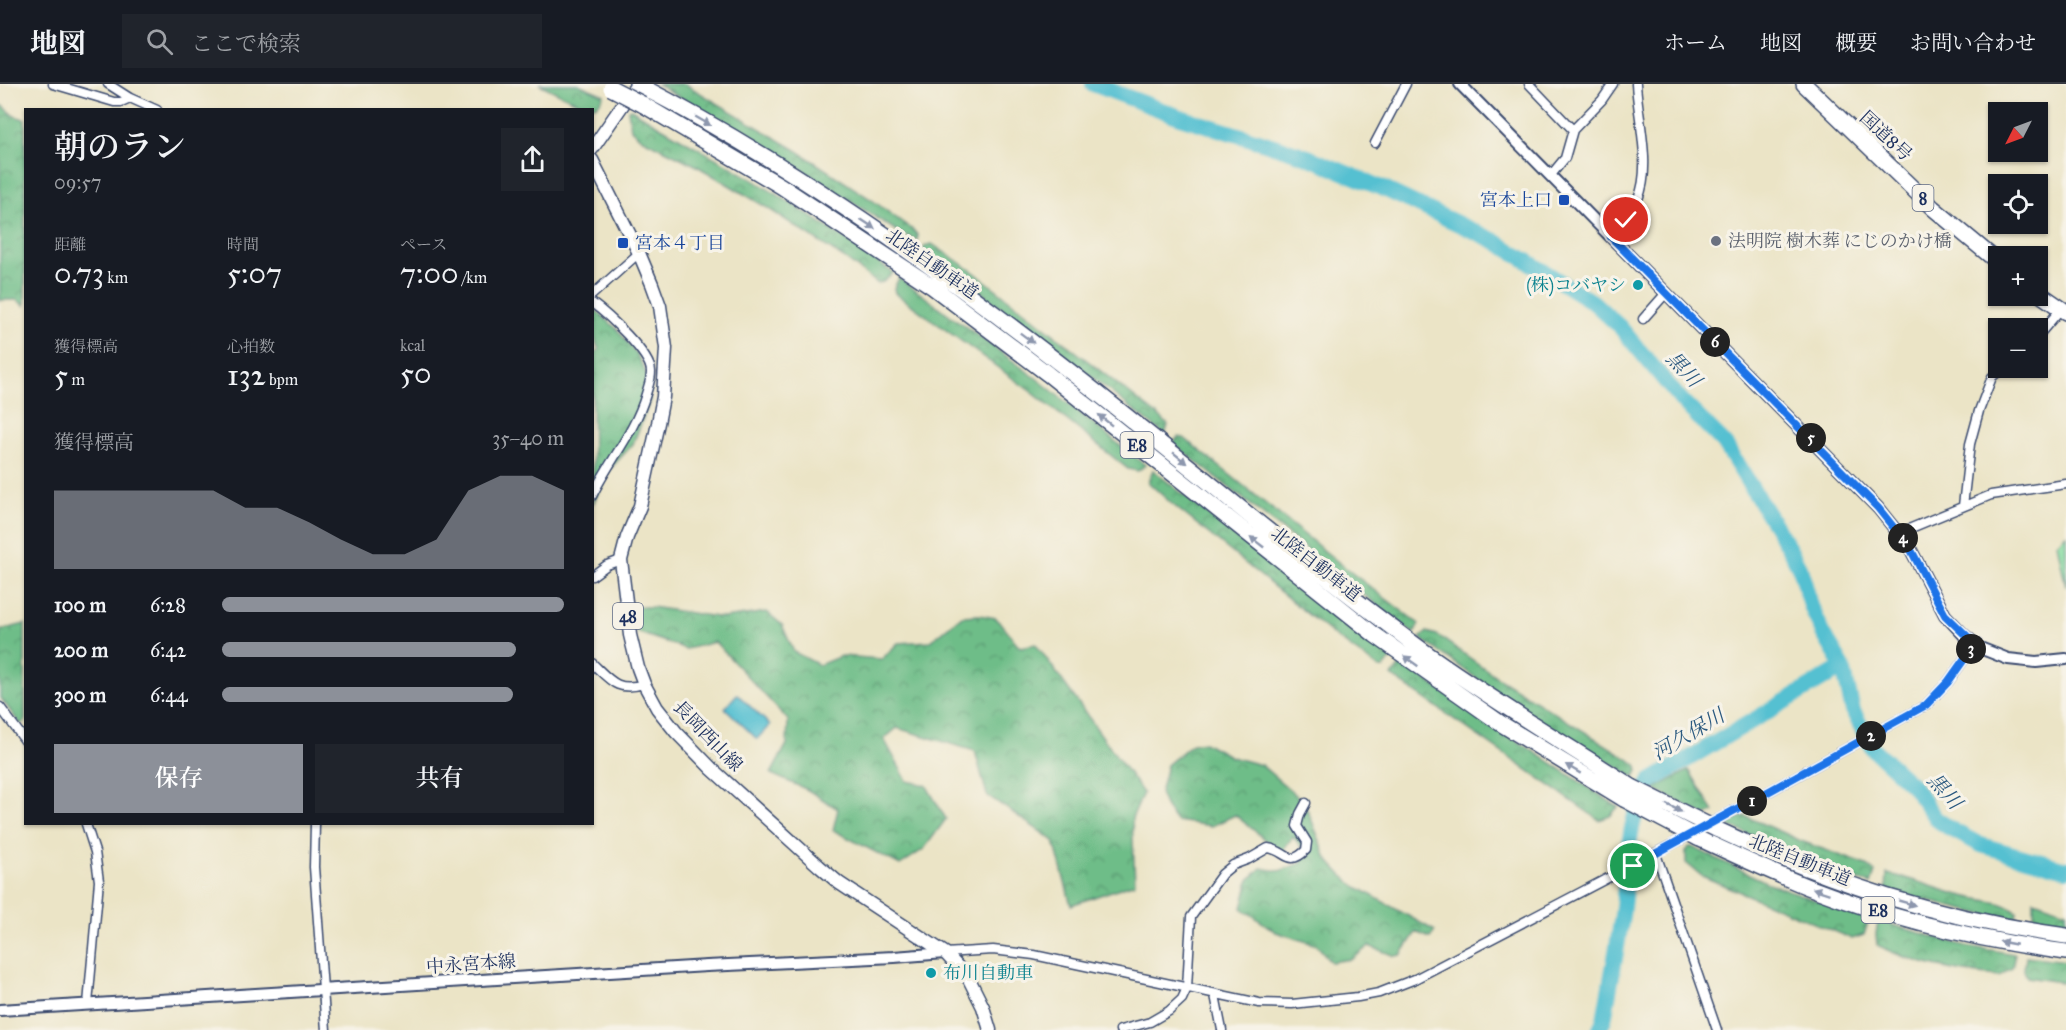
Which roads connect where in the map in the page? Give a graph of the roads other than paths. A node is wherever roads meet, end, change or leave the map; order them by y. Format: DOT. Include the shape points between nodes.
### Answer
graph roads {
  1 [pos="52,84"];
  2 [pos="108,84"];
  3 [pos="637,84"];
  4 [pos="1406,84"];
  5 [pos="1460,84"];
  6 [pos="1529,84"];
  7 [pos="1612,84"];
  8 [pos="1636,84"];
  9 [pos="1804,84"];
  10 [pos="607,86"];
  11 [pos="130,99"];
  12 [pos="144,107"];
  13 [pos="1573,130"];
  14 [pos="1376,143"];
  15 [pos="594,145"];
  16 [pos="594,164"];
  17 [pos="1551,175"];
  18 [pos="1611,237"];
  19 [pos="639,253"];
  20 [pos="1988,254"];
  21 [pos="1666,292"];
  22 [pos="594,293"];
  23 [pos="2048,300"];
  24 [pos="594,304"];
  25 [pos="2063,310"];
  26 [pos="1643,319"];
  27 [pos="2048,326"];
  28 [pos="1992,378"];
  29 [pos="2066,484"];
  30 [pos="594,493"];
  31 [pos="1963,506"];
  32 [pos="1899,533"];
  33 [pos="621,560"];
  34 [pos="594,575"];
  35 [pos="1975,644"];
  36 [pos="2066,659"];
  37 [pos="594,665"];
  38 [pos="644,684"];
  39 [pos="0,707"];
  40 [pos="24,739"];
  41 [pos="1628,793"];
  42 [pos="1306,803"];
  43 [pos="86,825"];
  44 [pos="315,825"];
  45 [pos="1656,854"];
  46 [pos="2066,936"];
  47 [pos="2066,952"];
  48 [pos="945,953"];
  49 [pos="1187,988"];
  50 [pos="322,989"];
  51 [pos="1215,994"];
  52 [pos="88,1004"];
  53 [pos="0,1010"];
  54 [pos="326,1030"];
  55 [pos="990,1030"];
  56 [pos="1120,1030"];
  57 [pos="1222,1030"];
  58 [pos="1717,1030"];
  1 -- 11 [label="street" via="114,102"];
  2 -- 11 [label="street"];
  3 -- 15 [label="main road"];
  3 -- 41 [label="highway, 北陸自動車道 / E8, one-way" via="782,168 938,272 1039,347 1422,650"];
  4 -- 14 [label="street"];
  5 -- 17 [label="main road"];
  6 -- 13 [label="street"];
  7 -- 13 [label="street"];
  8 -- 18 [label="street" via="1644,179 1632,212"];
  9 -- 20 [label="highway, 国道8号 / 8" via="1933,208"];
  41 -- 10 [label="highway, 北陸自動車道 / E8, one-way, bridge" via="1500,723 1375,634 1048,374 924,281 781,186"];
  11 -- 12 [label="street"];
  13 -- 17 [label="street" via="1565,158"];
  16 -- 19 [label="main road, 長岡西山線 / 48"];
  17 -- 18 [label="main road"];
  18 -- 21 [label="main road"];
  19 -- 22 [label="street"];
  19 -- 33 [label="main road, 長岡西山線 / 48" via="660,306 666,369 640,506"];
  21 -- 26 [label="street"];
  21 -- 32 [label="main road"];
  23 -- 25 [label="highway"];
  24 -- 30 [label="street" via="638,348 651,370 639,416"];
  25 -- 27 [label="street"];
  28 -- 31 [label="street" via="1970,444"];
  29 -- 31 [label="street" via="1991,495"];
  31 -- 32 [label="street"];
  32 -- 35 [label="main road" via="1945,615"];
  33 -- 34 [label="street"];
  33 -- 38 [label="main road, 長岡西山線 / 48" via="630,635"];
  35 -- 36 [label="main road" via="1999,657 2022,662"];
  35 -- 45 [label="street" via="1926,705"];
  37 -- 38 [label="street" via="622,688"];
  38 -- 48 [label="main road, 長岡西山線 / 48" via="665,720 691,748 819,866"];
  39 -- 40 [label="street"];
  41 -- 46 [label="highway, 北陸自動車道 / E8, one-way, bridge" via="1820,875 1891,899 1975,921"];
  47 -- 41 [label="highway, 北陸自動車道 / E8, one-way, bridge" via="1936,928 1808,887 1698,838"];
  42 -- 49 [label="street" via="1297,826 1307,842 1300,856 1287,858 1268,848 1233,865 1214,882 1191,917"];
  43 -- 52 [label="street" via="99,881"];
  44 -- 50 [label="street"];
  45 -- 51 [label="street" via="1415,979 1379,993 1274,1005"];
  45 -- 58 [label="street"];
  48 -- 49 [label="street" via="993,950 1034,955"];
  48 -- 50 [label="main road, 中永宮本線"];
  48 -- 55 [label="main road, 長岡西山線 / 48" via="969,978"];
  49 -- 51 [label="street"];
  49 -- 56 [label="street" via="1169,1011 1150,1022"];
  50 -- 52 [label="main road, 中永宮本線"];
  50 -- 54 [label="street"];
  51 -- 57 [label="street"];
  52 -- 53 [label="main road, 中永宮本線"];
}
